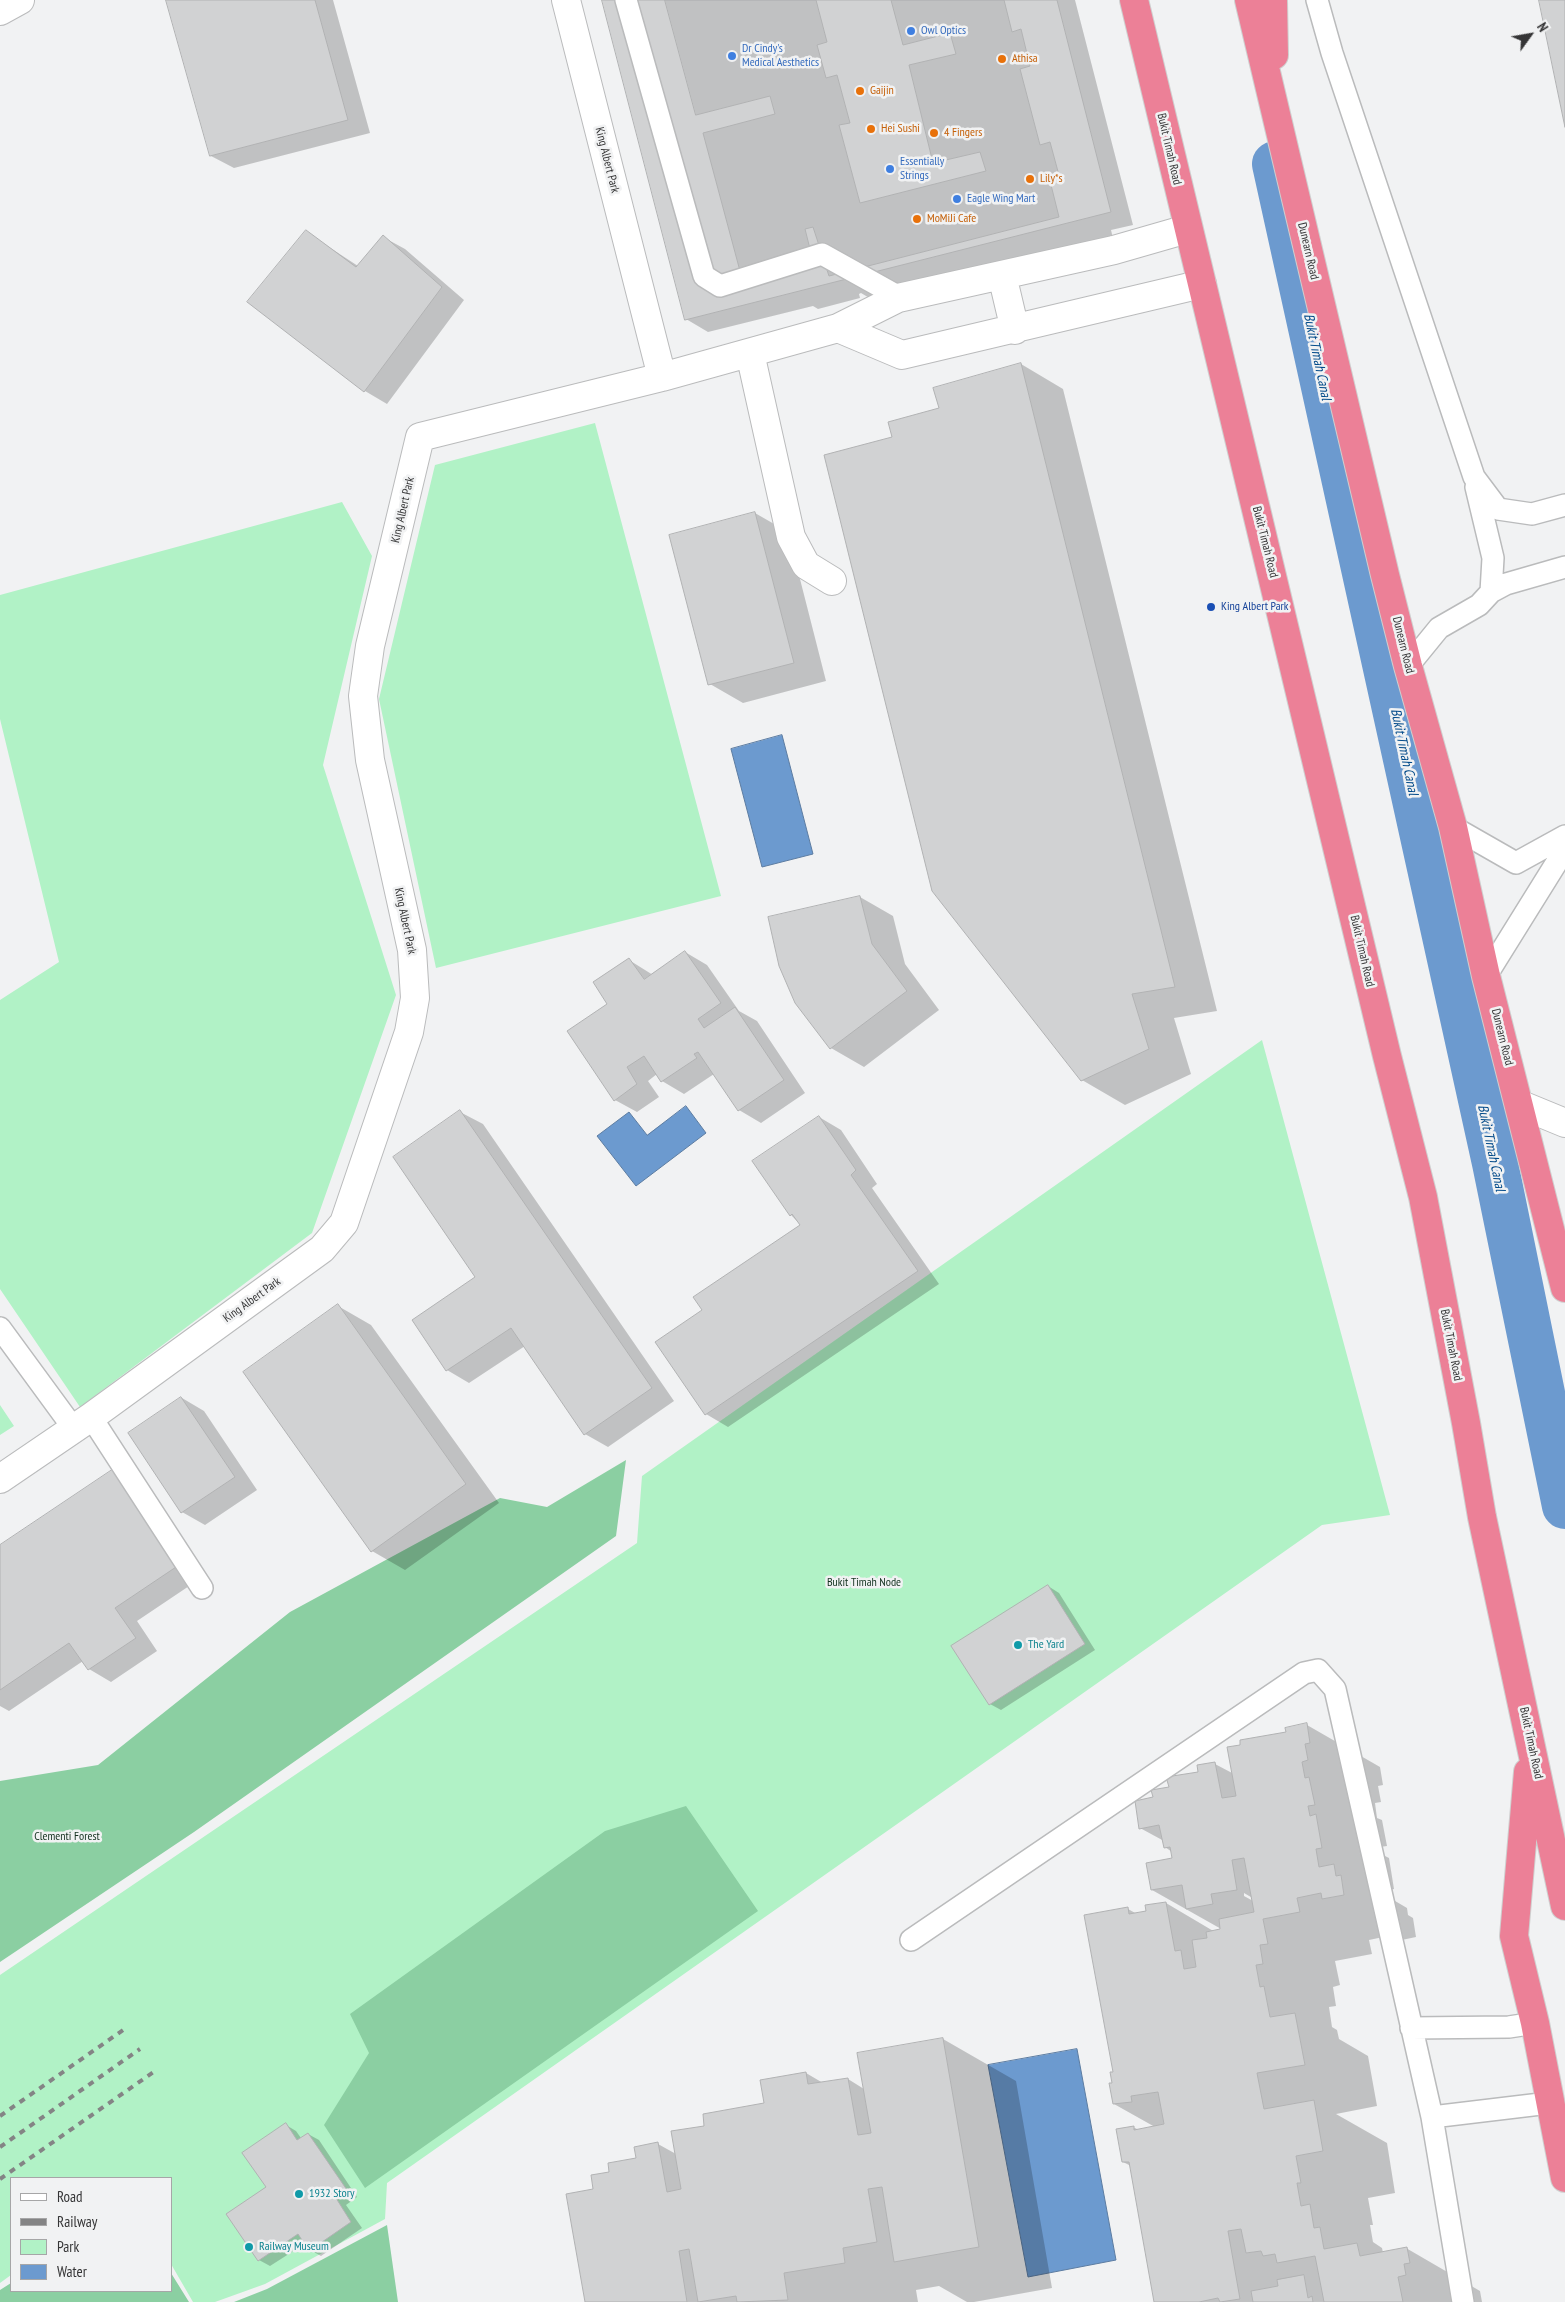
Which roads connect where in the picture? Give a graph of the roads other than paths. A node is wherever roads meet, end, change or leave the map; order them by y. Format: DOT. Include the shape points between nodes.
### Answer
graph roads {
  1 [pos="20,0"];
  2 [pos="566,0"];
  3 [pos="626,0"];
  4 [pos="1134,0"];
  5 [pos="1250,0"];
  6 [pos="1273,0"];
  7 [pos="1317,0"];
  8 [pos="0,11"];
  9 [pos="1274,111"];
  10 [pos="1188,228"];
  11 [pos="1002,275"];
  12 [pos="1202,284"];
  13 [pos="901,298"];
  14 [pos="838,328"];
  15 [pos="1015,330"];
  16 [pos="750,353"];
  17 [pos="662,377"];
  18 [pos="1474,477"];
  19 [pos="1565,504"];
  20 [pos="1565,567"];
  21 [pos="832,581"];
  22 [pos="1491,592"];
  23 [pos="1408,666"];
  24 [pos="1453,826"];
  25 [pos="1565,836"];
  26 [pos="1565,849"];
  27 [pos="1486,976"];
  28 [pos="1519,1104"];
  29 [pos="1565,1123"];
  30 [pos="1565,1288"];
  31 [pos="0,1328"];
  32 [pos="82,1423"];
  33 [pos="0,1479"];
  34 [pos="202,1588"];
  35 [pos="1531,1743"];
  36 [pos="1565,1906"];
  37 [pos="911,1940"];
  38 [pos="1535,2023"];
  39 [pos="1412,2028"];
  40 [pos="1549,2104"];
  41 [pos="1432,2117"];
  42 [pos="1565,2178"];
  43 [pos="1463,2302"];
  1 -- 8 [label="street"];
  2 -- 17 [label="street, King Albert Park"];
  3 -- 13 [label="lane" via="704,276 720,286 822,254"];
  4 -- 10 [label="highway, Bukit Timah Road"];
  5 -- 9 [label="highway, Dunearn Road"];
  6 -- 9 [label="highway"];
  7 -- 18 [label="lane"];
  9 -- 23 [label="highway, Dunearn Road"];
  10 -- 11 [label="street, King Albert Park" via="1114,250"];
  10 -- 12 [label="highway, Bukit Timah Road"];
  11 -- 13 [label="street, King Albert Park"];
  11 -- 15 [label="street"];
  12 -- 15 [label="street"];
  12 -- 35 [label="highway, Bukit Timah Road" via="1423,1197 1482,1517"];
  13 -- 14 [label="street, King Albert Park"];
  14 -- 15 [label="street" via="902,355"];
  14 -- 16 [label="street, King Albert Park"];
  16 -- 17 [label="street, King Albert Park"];
  16 -- 21 [label="street" via="791,537 806,565"];
  17 -- 32 [label="street, King Albert Park" via="420,437 370,646 363,696 370,760 412,950 415,998 409,1032 344,1223 322,1249"];
  18 -- 19 [label="lane" via="1498,510 1532,514"];
  18 -- 22 [label="lane" via="1493,558"];
  20 -- 22 [label="lane" via="1506,584"];
  22 -- 23 [label="lane" via="1479,605 1439,628"];
  23 -- 24 [label="highway, Dunearn Road"];
  24 -- 25 [label="lane" via="1516,863"];
  24 -- 27 [label="highway, Dunearn Road"];
  26 -- 27 [label="lane"];
  27 -- 28 [label="highway, Dunearn Road"];
  28 -- 29 [label="street"];
  28 -- 30 [label="highway, Dunearn Road"];
  31 -- 32 [label="lane"];
  32 -- 33 [label="street, King Albert Park"];
  32 -- 34 [label="lane"];
  35 -- 36 [label="highway, Bukit Timah Road"];
  35 -- 38 [label="highway" via="1514,1936"];
  37 -- 39 [label="lane" via="1304,1673 1318,1670 1335,1689"];
  38 -- 39 [label="lane" via="1509,2027"];
  38 -- 40 [label="highway"];
  39 -- 41 [label="lane"];
  40 -- 41 [label="lane"];
  40 -- 42 [label="highway"];
  41 -- 43 [label="lane"];
}
